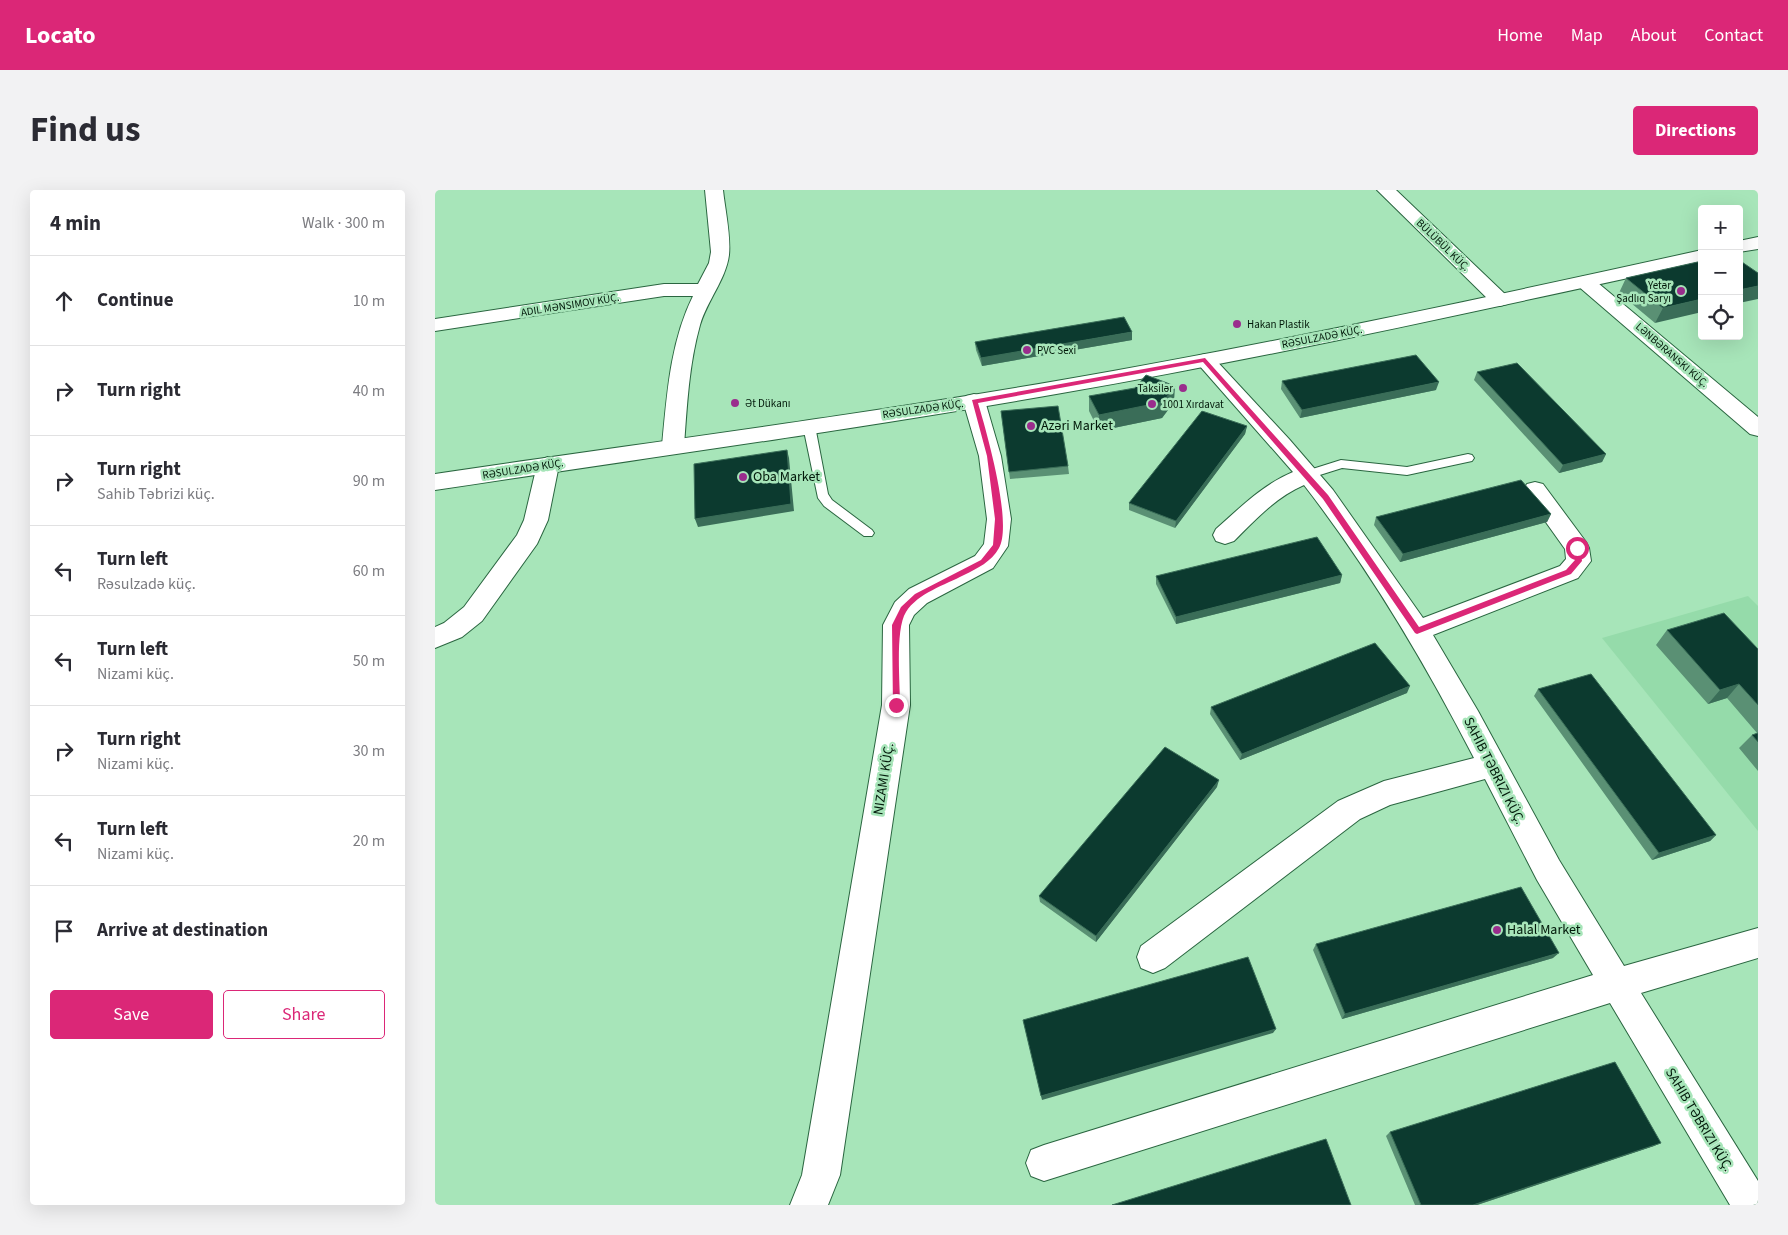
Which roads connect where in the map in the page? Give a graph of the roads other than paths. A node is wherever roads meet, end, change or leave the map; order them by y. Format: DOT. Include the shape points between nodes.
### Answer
graph roads {
  1 [pos="714,190"];
  2 [pos="1386,190"];
  3 [pos="1758,243"];
  4 [pos="1743,246"];
  5 [pos="1698,257"];
  6 [pos="1585,282"];
  7 [pos="705,290"];
  8 [pos="1500,300"];
  9 [pos="435,325"];
  10 [pos="1205,360"];
  11 [pos="974,401"];
  12 [pos="809,426"];
  13 [pos="1758,429"];
  14 [pos="673,446"];
  15 [pos="1467,458"];
  16 [pos="548,465"];
  17 [pos="1307,475"];
  18 [pos="435,482"];
  19 [pos="1535,490"];
  20 [pos="868,533"];
  21 [pos="1225,535"];
  22 [pos="1417,631"];
  23 [pos="435,638"];
  24 [pos="1493,765"];
  25 [pos="1758,943"];
  26 [pos="1153,957"];
  27 [pos="1617,984"];
  28 [pos="1044,1163"];
  29 [pos="809,1205"];
  30 [pos="1751,1205"];
  1 -- 7 [label="street" via="720,252"];
  2 -- 8 [label="street, BÜLÜBÜL KÜÇ."];
  3 -- 4 [label="street"];
  5 -- 6 [label="street, RƏSULZADƏ KÜÇ."];
  6 -- 8 [label="street, RƏSULZADƏ KÜÇ."];
  6 -- 13 [label="street, LƏNBƏRANSKI KÜÇ."];
  7 -- 9 [label="street, ADIL MƏNSIMOV KÜÇ." via="664,290"];
  7 -- 14 [label="street" via="685,344"];
  8 -- 10 [label="street, RƏSULZADƏ KÜÇ."];
  10 -- 11 [label="street, RƏSULZADƏ KÜÇ."];
  10 -- 17 [label="street, SAHIB TƏBRIZI KÜÇ."];
  11 -- 12 [label="street, RƏSULZADƏ KÜÇ."];
  11 -- 29 [label="street, NIZAMI KÜÇ." via="990,456 999,519 997,546 984,562 918,596 904,609 896,625 896,705 887,768 821,1174"];
  12 -- 14 [label="street, RƏSULZADƏ KÜÇ."];
  12 -- 20 [label="lane" via="822,495"];
  14 -- 16 [label="street, RƏSULZADƏ KÜÇ."];
  15 -- 17 [label="lane" via="1407,471 1341,464"];
  16 -- 18 [label="street, RƏSULZADƏ KÜÇ."];
  16 -- 23 [label="street" via="536,520 528,538 473,614 453,630"];
  17 -- 21 [label="street" via="1267,496"];
  17 -- 22 [label="street, SAHIB TƏBRIZI KÜÇ."];
  19 -- 22 [label="street" via="1577,548 1579,561 1569,572"];
  22 -- 24 [label="street, SAHIB TƏBRIZI KÜÇ."];
  24 -- 26 [label="street" via="1384,794 1349,810"];
  24 -- 27 [label="street, SAHIB TƏBRIZI KÜÇ." via="1523,827"];
  25 -- 27 [label="street"];
  27 -- 28 [label="street"];
  27 -- 30 [label="street, SAHIB TƏBRIZI KÜÇ."];
}
